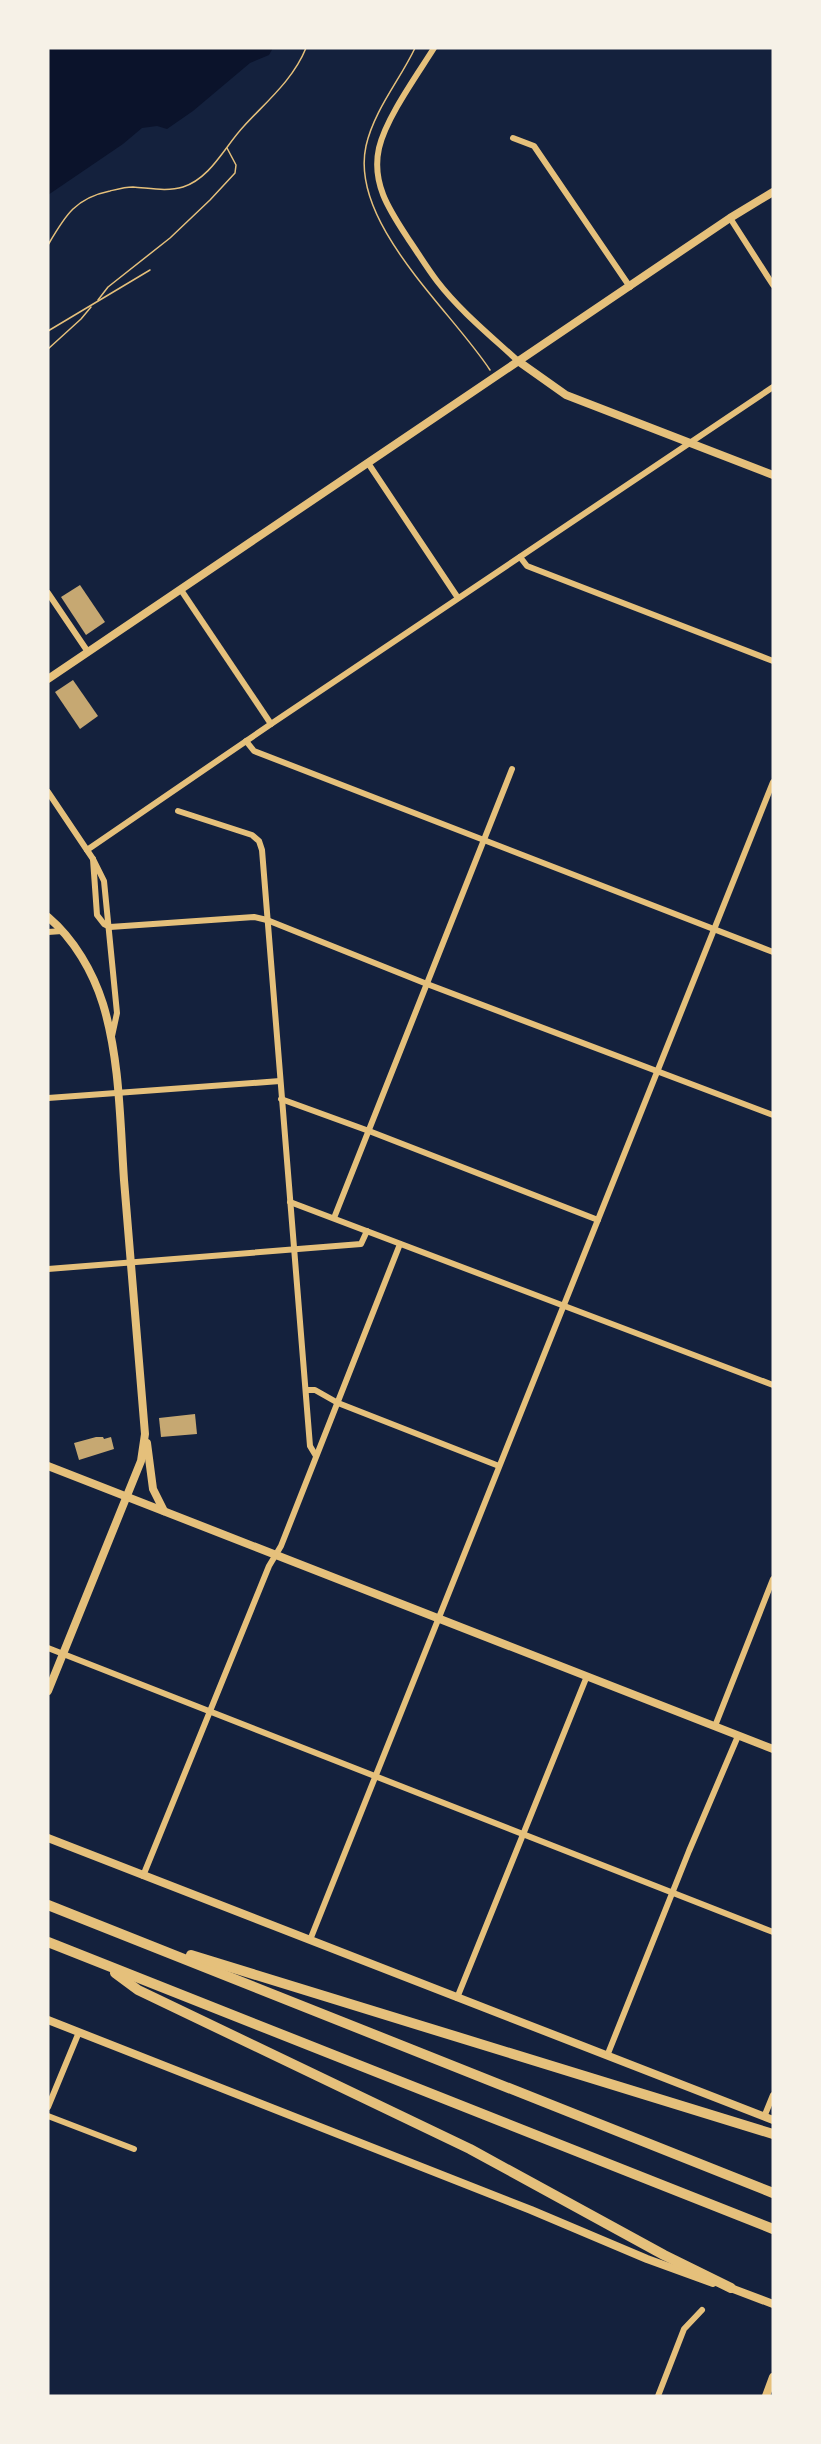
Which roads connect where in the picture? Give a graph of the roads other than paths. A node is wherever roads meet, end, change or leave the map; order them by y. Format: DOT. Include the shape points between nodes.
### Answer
graph roads {
  1 [pos="434,48"];
  2 [pos="513,138"];
  3 [pos="773,192"];
  4 [pos="730,218"];
  5 [pos="773,285"];
  6 [pos="630,287"];
  7 [pos="518,362"];
  8 [pos="773,387"];
  9 [pos="689,442"];
  10 [pos="368,463"];
  11 [pos="773,475"];
  12 [pos="520,557"];
  13 [pos="181,590"];
  14 [pos="48,593"];
  15 [pos="458,598"];
  16 [pos="88,652"];
  17 [pos="773,661"];
  18 [pos="48,680"];
  19 [pos="271,724"];
  20 [pos="246,741"];
  21 [pos="512,769"];
  22 [pos="773,782"];
  23 [pos="48,792"];
  24 [pos="771,792"];
  25 [pos="178,811"];
  26 [pos="483,838"];
  27 [pos="87,850"];
  28 [pos="93,859"];
  29 [pos="48,916"];
  30 [pos="267,920"];
  31 [pos="110,927"];
  32 [pos="714,929"];
  33 [pos="62,931"];
  34 [pos="48,932"];
  35 [pos="773,952"];
  36 [pos="426,984"];
  37 [pos="111,1042"];
  38 [pos="657,1071"];
  39 [pos="280,1081"];
  40 [pos="118,1093"];
  41 [pos="48,1098"];
  42 [pos="282,1099"];
  43 [pos="773,1115"];
  44 [pos="369,1131"];
  45 [pos="290,1202"];
  46 [pos="334,1218"];
  47 [pos="598,1220"];
  48 [pos="367,1231"];
  49 [pos="400,1244"];
  50 [pos="294,1249"];
  51 [pos="131,1263"];
  52 [pos="48,1269"];
  53 [pos="564,1305"];
  54 [pos="773,1384"];
  55 [pos="306,1390"];
  56 [pos="338,1403"];
  57 [pos="145,1434"];
  58 [pos="316,1456"];
  59 [pos="48,1466"];
  60 [pos="499,1466"];
  61 [pos="127,1497"];
  62 [pos="164,1511"];
  63 [pos="276,1555"];
  64 [pos="773,1580"];
  65 [pos="439,1619"];
  66 [pos="48,1648"];
  67 [pos="63,1654"];
  68 [pos="587,1676"];
  69 [pos="48,1691"];
  70 [pos="210,1712"];
  71 [pos="715,1726"];
  72 [pos="738,1736"];
  73 [pos="773,1749"];
  74 [pos="377,1776"];
  75 [pos="524,1833"];
  76 [pos="48,1838"];
  77 [pos="143,1876"];
  78 [pos="673,1893"];
  79 [pos="48,1905"];
  80 [pos="114,1930"];
  81 [pos="773,1932"];
  82 [pos="310,1940"];
  83 [pos="48,1942"];
  84 [pos="102,1963"];
  85 [pos="457,1998"];
  86 [pos="48,2020"];
  87 [pos="79,2032"];
  88 [pos="608,2056"];
  89 [pos="773,2095"];
  90 [pos="48,2107"];
  91 [pos="48,2116"];
  92 [pos="764,2117"];
  93 [pos="773,2120"];
  94 [pos="773,2134"];
  95 [pos="134,2149"];
  96 [pos="773,2193"];
  97 [pos="773,2229"];
  98 [pos="731,2288"];
  99 [pos="773,2304"];
  100 [pos="702,2310"];
  101 [pos="773,2377"];
  102 [pos="658,2396"];
  103 [pos="766,2396"];
  1 -- 7 [label="street" via="380,146 377,164 381,193 438,282"];
  2 -- 6 [label="street" via="534,146"];
  3 -- 4 [label="main road"];
  4 -- 5 [label="street"];
  4 -- 6 [label="main road"];
  6 -- 7 [label="main road"];
  7 -- 9 [label="main road" via="566,395"];
  7 -- 10 [label="main road"];
  8 -- 9 [label="street"];
  9 -- 11 [label="main road"];
  9 -- 12 [label="street"];
  10 -- 13 [label="main road"];
  10 -- 15 [label="street"];
  12 -- 15 [label="street"];
  12 -- 17 [label="street" via="527,566"];
  13 -- 16 [label="main road"];
  13 -- 19 [label="street"];
  14 -- 16 [label="street"];
  15 -- 19 [label="street"];
  16 -- 18 [label="main road"];
  19 -- 20 [label="street"];
  20 -- 26 [label="street" via="254,750"];
  20 -- 27 [label="street"];
  21 -- 26 [label="street"];
  22 -- 24 [label="street"];
  23 -- 27 [label="street"];
  24 -- 32 [label="street"];
  25 -- 30 [label="street" via="252,835 259,841"];
  26 -- 32 [label="street"];
  26 -- 36 [label="street"];
  27 -- 28 [label="street"];
  28 -- 31 [label="street" via="104,881"];
  28 -- 31 [label="street" via="97,915"];
  29 -- 33 [label="main road"];
  30 -- 31 [label="street" via="254,917"];
  30 -- 36 [label="street"];
  30 -- 39 [label="street"];
  31 -- 37 [label="street" via="117,1013"];
  32 -- 35 [label="street"];
  32 -- 38 [label="street"];
  33 -- 34 [label="street"];
  33 -- 37 [label="main road" via="93,979"];
  36 -- 38 [label="street"];
  36 -- 44 [label="street"];
  37 -- 40 [label="main road"];
  38 -- 43 [label="street"];
  38 -- 47 [label="street"];
  39 -- 40 [label="street"];
  39 -- 42 [label="street"];
  40 -- 41 [label="street"];
  40 -- 51 [label="main road"];
  42 -- 44 [label="street"];
  42 -- 45 [label="street"];
  44 -- 46 [label="street"];
  44 -- 47 [label="street"];
  45 -- 46 [label="street"];
  45 -- 50 [label="street"];
  46 -- 48 [label="street"];
  47 -- 53 [label="street"];
  48 -- 49 [label="street"];
  48 -- 50 [label="street" via="361,1244"];
  49 -- 53 [label="street"];
  49 -- 56 [label="street"];
  50 -- 51 [label="street"];
  50 -- 55 [label="street"];
  51 -- 52 [label="street"];
  51 -- 57 [label="main road"];
  53 -- 54 [label="street"];
  53 -- 60 [label="street"];
  55 -- 56 [label="street" via="315,1390"];
  55 -- 58 [label="street" via="309,1446"];
  56 -- 58 [label="street"];
  56 -- 60 [label="street"];
  57 -- 61 [label="main road" via="141,1461"];
  57 -- 62 [label="main road" via="153,1489"];
  58 -- 63 [label="street"];
  59 -- 61 [label="street"];
  60 -- 65 [label="street"];
  61 -- 62 [label="street"];
  61 -- 67 [label="main road"];
  62 -- 63 [label="street"];
  63 -- 65 [label="street"];
  63 -- 70 [label="street"];
  64 -- 71 [label="street"];
  65 -- 68 [label="street"];
  65 -- 74 [label="street"];
  66 -- 67 [label="street"];
  67 -- 69 [label="main road"];
  67 -- 70 [label="street"];
  68 -- 71 [label="street"];
  68 -- 75 [label="street"];
  70 -- 74 [label="street"];
  70 -- 77 [label="street"];
  71 -- 72 [label="street"];
  72 -- 73 [label="street"];
  72 -- 78 [label="street"];
  74 -- 75 [label="street"];
  74 -- 82 [label="street"];
  75 -- 78 [label="street"];
  75 -- 85 [label="street"];
  76 -- 77 [label="street"];
  77 -- 82 [label="street"];
  78 -- 81 [label="street"];
  78 -- 88 [label="street"];
  79 -- 80 [label="highway"];
  80 -- 94 [label="highway"];
  80 -- 96 [label="highway"];
  82 -- 85 [label="street"];
  83 -- 84 [label="highway"];
  84 -- 97 [label="highway"];
  84 -- 98 [label="highway" via="138,1990 470,2149"];
  85 -- 88 [label="street"];
  86 -- 87 [label="street"];
  87 -- 90 [label="street"];
  87 -- 98 [label="street" via="647,2259"];
  88 -- 92 [label="street"];
  89 -- 92 [label="street"];
  91 -- 95 [label="street"];
  92 -- 93 [label="street"];
  98 -- 99 [label="street"];
  100 -- 102 [label="street" via="684,2329"];
  101 -- 103 [label="main road"];
}
